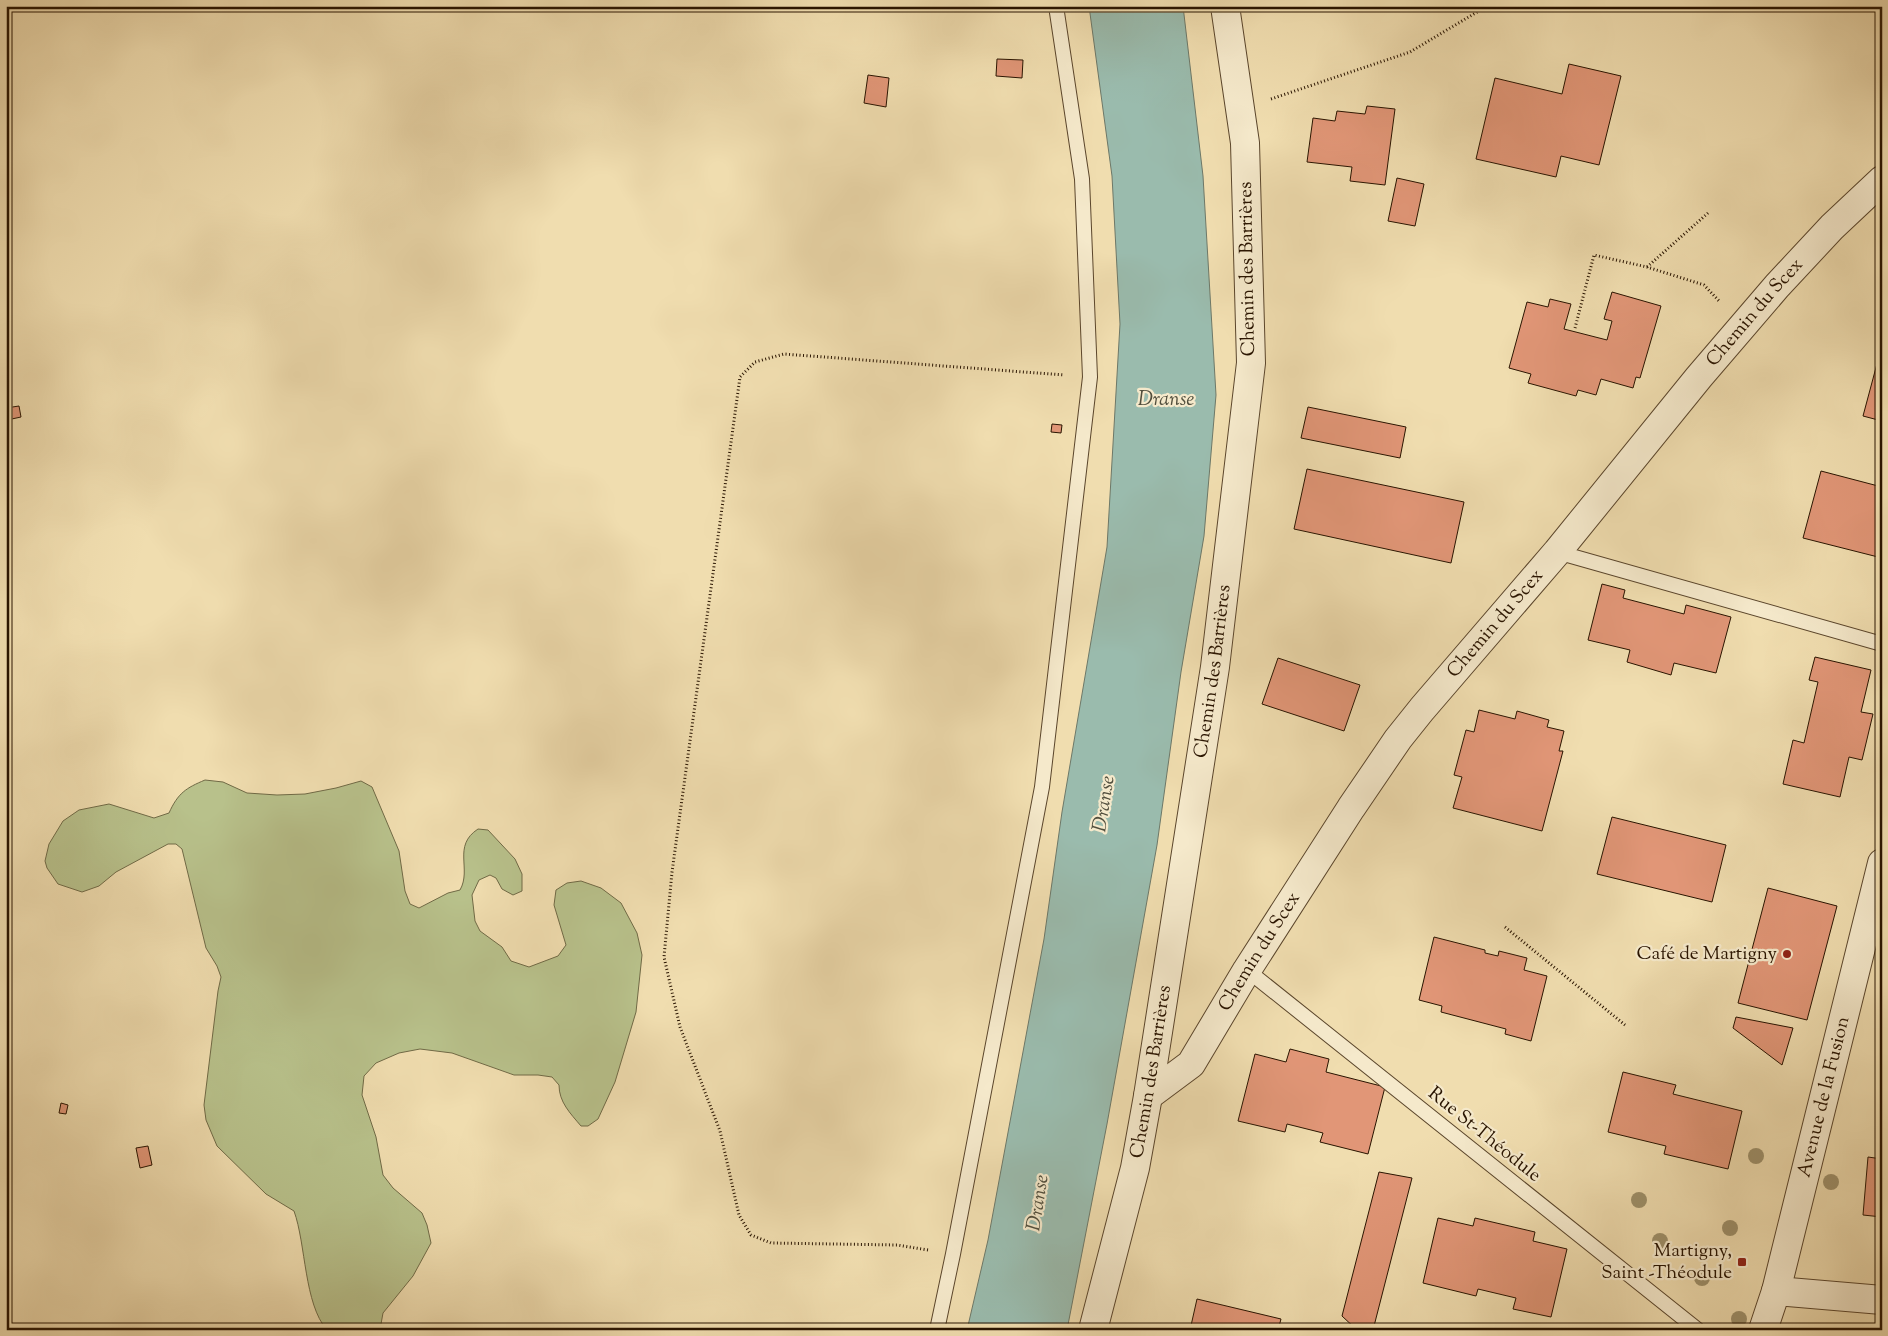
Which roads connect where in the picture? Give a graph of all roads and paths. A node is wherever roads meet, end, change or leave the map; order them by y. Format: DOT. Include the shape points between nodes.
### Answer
graph roads {
  1 [pos="1056,6"];
  2 [pos="1225,6"];
  3 [pos="1487,6"];
  4 [pos="1240,110"];
  5 [pos="1882,180"];
  6 [pos="1708,213"];
  7 [pos="1647,267"];
  8 [pos="1722,304"];
  9 [pos="1575,328"];
  10 [pos="1090,377"];
  11 [pos="1557,552"];
  12 [pos="1882,644"];
  13 [pos="1882,863"];
  14 [pos="1505,927"];
  15 [pos="1247,970"];
  16 [pos="1625,1025"];
  17 [pos="1148,1096"];
  18 [pos="953,1254"];
  19 [pos="1776,1291"];
  20 [pos="1882,1300"];
  21 [pos="937,1330"];
  22 [pos="1093,1330"];
  23 [pos="1698,1330"];
  24 [pos="1763,1330"];
  1 -- 10 [label="lane" via="1082,178"];
  2 -- 4 [label="street, Chemin des Barrières"];
  3 -- 4 [label="path" via="1410,52"];
  4 -- 17 [label="street, Chemin des Barrières" via="1245,143 1251,363 1215,667"];
  5 -- 11 [label="street, Chemin du Scex" via="1777,286 1698,377"];
  6 -- 7 [label="path"];
  7 -- 8 [label="path" via="1704,285"];
  7 -- 9 [label="path" via="1594,255"];
  10 -- 18 [label="lane" via="1042,787"];
  10 -- 18 [label="path" via="784,354 755,362 740,377 665,933 664,957 678,1018 720,1131 739,1215 751,1235 771,1242 897,1245"];
  11 -- 12 [label="lane"];
  11 -- 15 [label="street, Chemin du Scex" via="1398,739"];
  13 -- 19 [label="street, Avenue de la Fusion"];
  14 -- 16 [label="path"];
  15 -- 17 [label="street, Chemin du Scex" via="1191,1064"];
  15 -- 23 [label="lane, Rue St-Théodule"];
  17 -- 22 [label="street, Chemin des Barrières" via="1136,1168"];
  18 -- 21 [label="lane"];
  19 -- 20 [label="street"];
  19 -- 24 [label="street, Avenue de la Fusion"];
}
